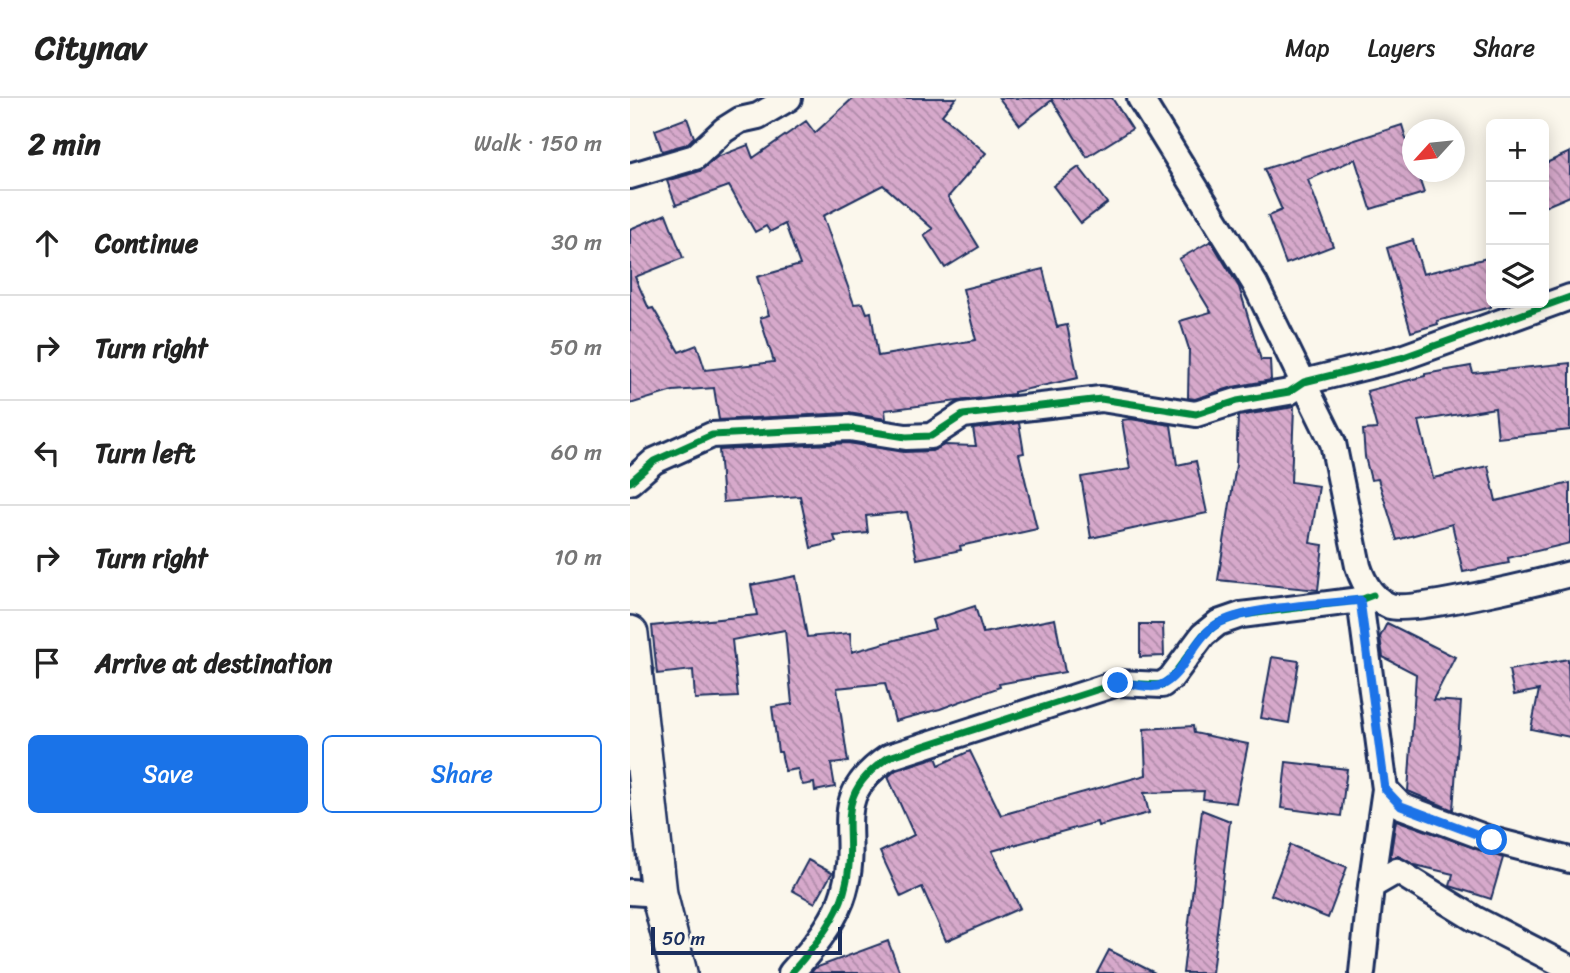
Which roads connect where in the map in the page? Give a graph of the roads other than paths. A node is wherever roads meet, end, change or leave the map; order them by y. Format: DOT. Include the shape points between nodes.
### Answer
graph roads {
  1 [pos="789,98"];
  2 [pos="1140,98"];
  3 [pos="630,176"];
  4 [pos="1570,297"];
  5 [pos="1304,382"];
  6 [pos="630,482"];
  7 [pos="1570,574"];
  8 [pos="1367,597"];
  9 [pos="630,634"];
  10 [pos="1385,789"];
  11 [pos="1570,860"];
  12 [pos="1371,886"];
  13 [pos="645,893"];
  14 [pos="1570,968"];
  15 [pos="679,973"];
  16 [pos="791,973"];
  17 [pos="1362,973"];
  1 -- 3 [label="street" via="758,116 740,120 695,158"];
  2 -- 5 [label="street" via="1255,284"];
  4 -- 5 [label="street" via="1401,358"];
  5 -- 6 [label="street" via="1289,392 1196,414 1101,399 963,415 930,436 849,428 712,435 654,461"];
  5 -- 8 [label="street" via="1333,443"];
  7 -- 8 [label="street" via="1420,605 1391,606"];
  8 -- 10 [label="street"];
  8 -- 16 [label="street" via="1241,615 1218,623 1162,685 1118,683 890,757 867,772 850,803 844,894 830,922"];
  9 -- 13 [label="street"];
  10 -- 11 [label="street" via="1401,806 1492,840"];
  10 -- 12 [label="street"];
  12 -- 14 [label="street" via="1397,871 1475,919"];
  12 -- 17 [label="street"];
  13 -- 15 [label="street"];
}
